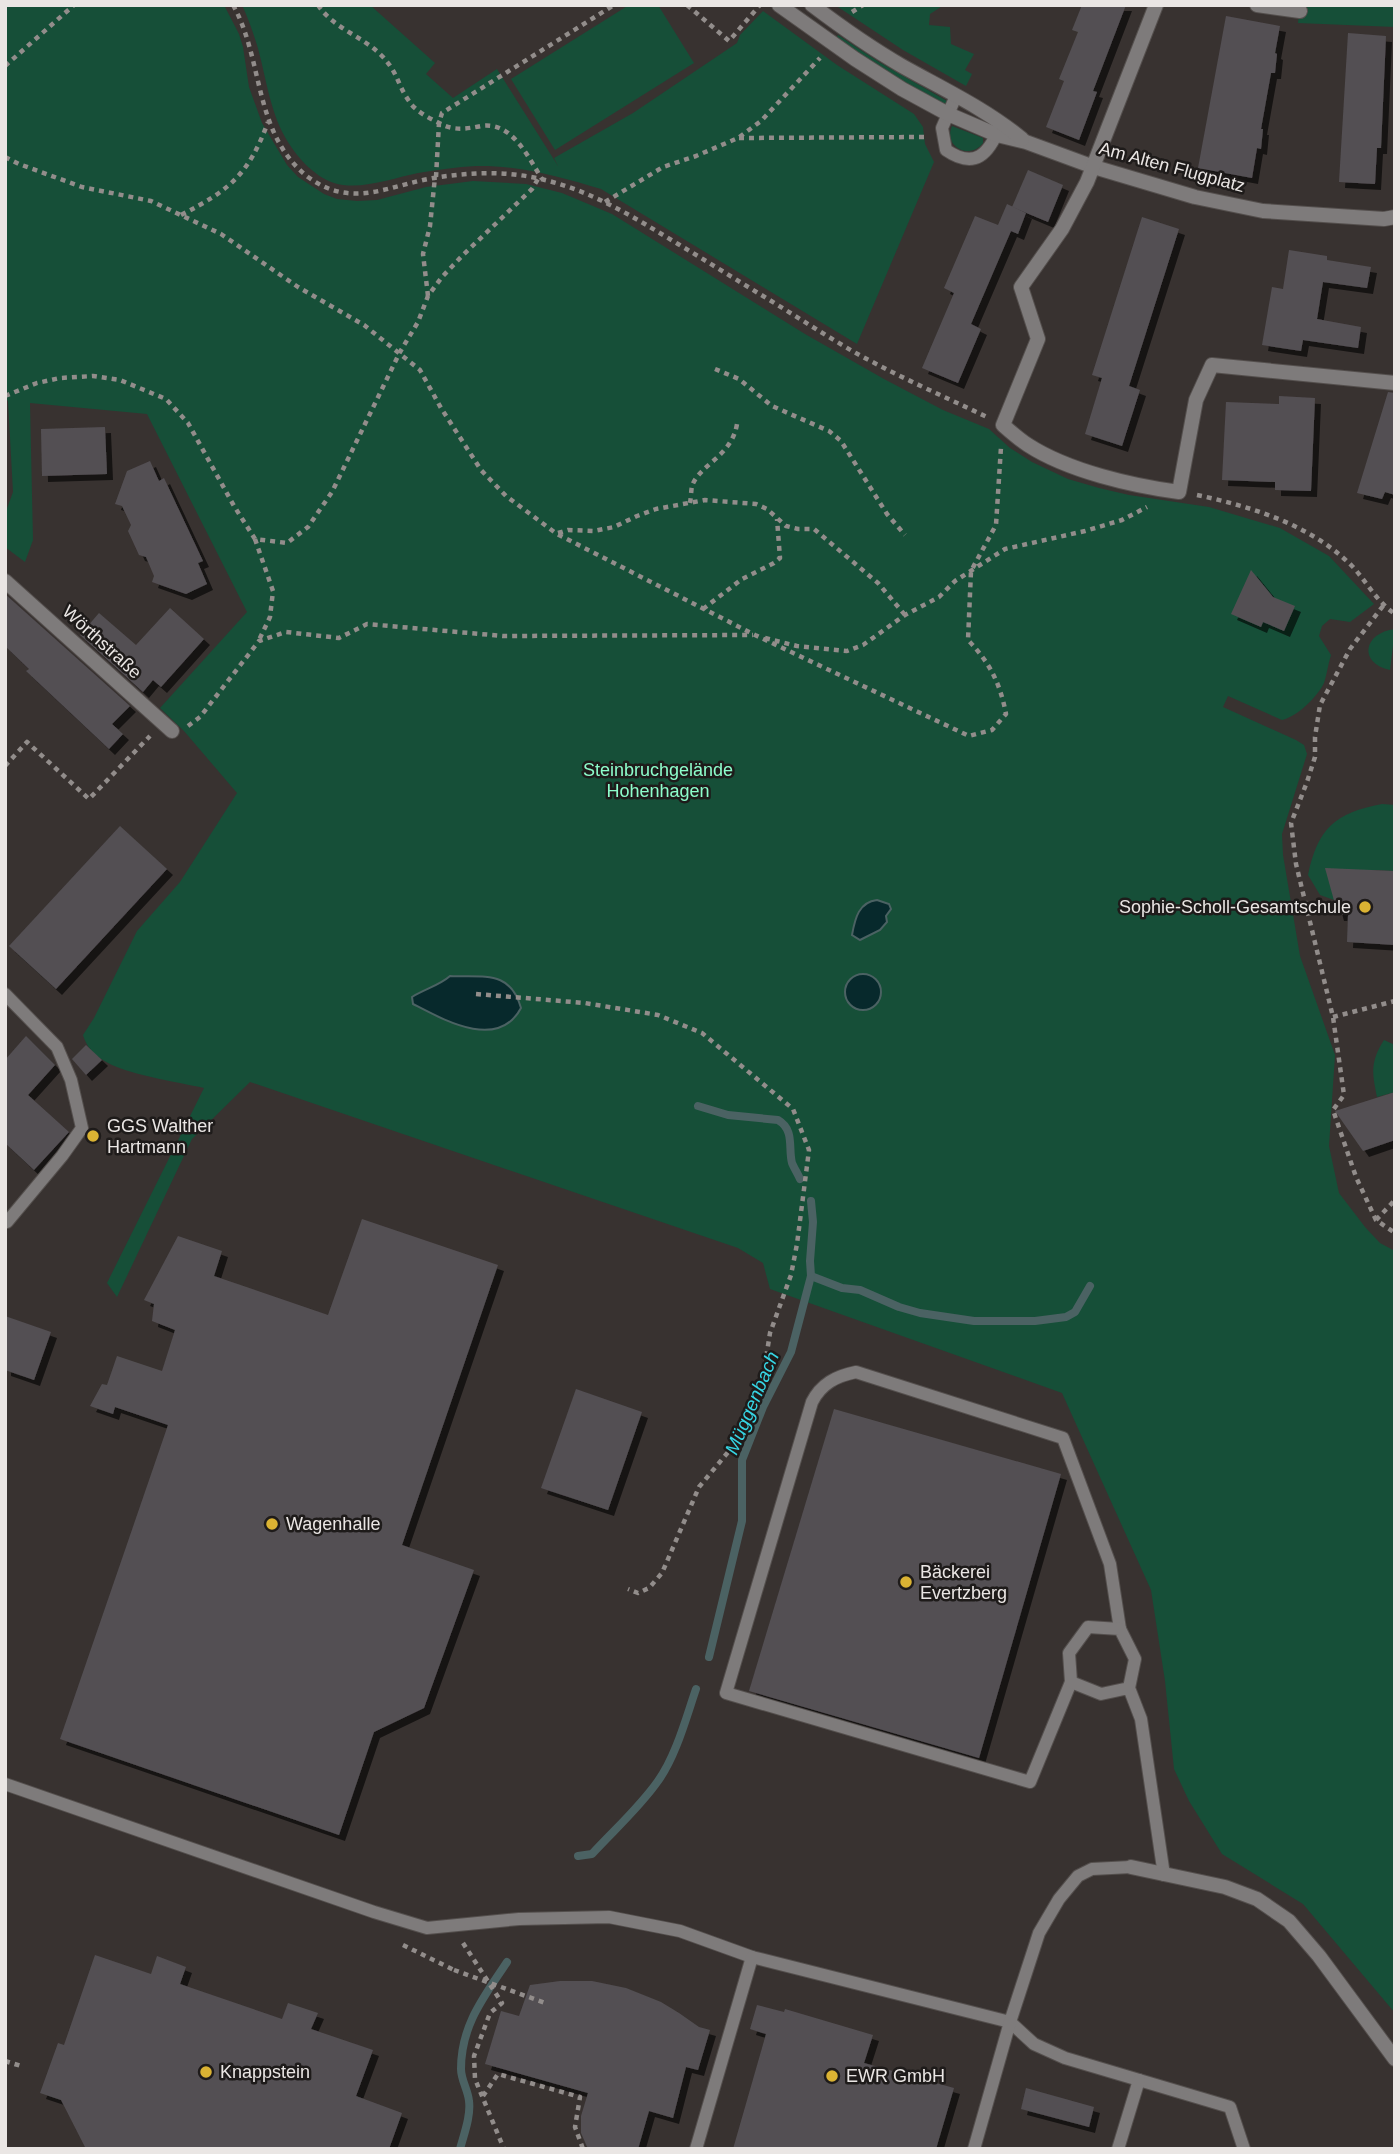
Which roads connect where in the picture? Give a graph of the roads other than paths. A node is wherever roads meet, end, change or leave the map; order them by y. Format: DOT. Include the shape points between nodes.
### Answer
graph roads {
  1 [pos="779,5"];
  2 [pos="812,5"];
  3 [pos="1156,5"];
  4 [pos="1257,5"];
  5 [pos="1300,11"];
  6 [pos="956,96"];
  7 [pos="947,114"];
  8 [pos="999,129"];
  9 [pos="1094,167"];
  10 [pos="1395,217"];
  11 [pos="1395,383"];
  12 [pos="5,581"];
  13 [pos="167,727"];
  14 [pos="5,993"];
  15 [pos="7,1222"];
  16 [pos="1120,1629"];
  17 [pos="1071,1682"];
  18 [pos="1129,1688"];
  19 [pos="5,1784"];
  20 [pos="1131,1867"];
  21 [pos="1164,1875"];
  22 [pos="752,1957"];
  23 [pos="1010,2022"];
  24 [pos="1395,2059"];
  25 [pos="1139,2080"];
  26 [pos="696,2149"];
  27 [pos="974,2149"];
  28 [pos="1118,2149"];
  29 [pos="1244,2149"];
  1 -- 7 [label="street, Am Alten Flugplatz" via="855,59"];
  2 -- 6 [label="street, Am Alten Flugplatz" via="898,64"];
  3 -- 9 [label="street"];
  4 -- 5 [label="street"];
  6 -- 7 [label="lane"];
  6 -- 8 [label="street, Am Alten Flugplatz"];
  7 -- 8 [label="street, Am Alten Flugplatz"];
  7 -- 8 [label="lane" via="943,140 946,150 958,159 984,154"];
  8 -- 9 [label="street, Am Alten Flugplatz"];
  9 -- 10 [label="street, Am Alten Flugplatz" via="1195,197 1263,211"];
  9 -- 11 [label="street" via="1062,229 1021,287 1038,340 1003,425 1029,446 1077,469 1179,492 1196,400 1212,365"];
  12 -- 13 [label="street, Wörthstraße"];
  14 -- 15 [label="lane" via="57,1047 71,1080 82,1128"];
  16 -- 17 [label="lane" via="1088,1627 1069,1653"];
  16 -- 17 [label="lane" via="1110,1564 1063,1438 856,1372 841,1375 818,1390 726,1693 1030,1782"];
  16 -- 18 [label="lane" via="1135,1659"];
  17 -- 18 [label="lane" via="1101,1694"];
  18 -- 21 [label="lane" via="1141,1719"];
  19 -- 22 [label="lane" via="427,1928 609,1917 680,1931"];
  20 -- 21 [label="street"];
  20 -- 23 [label="lane" via="1091,1869 1066,1889 1039,1933"];
  21 -- 24 [label="street" via="1225,1887 1257,1899 1289,1921"];
  22 -- 23 [label="lane"];
  22 -- 26 [label="lane"];
  23 -- 25 [label="lane" via="1034,2044 1065,2058"];
  23 -- 27 [label="lane"];
  25 -- 28 [label="lane"];
  25 -- 29 [label="lane" via="1230,2107"];
}
